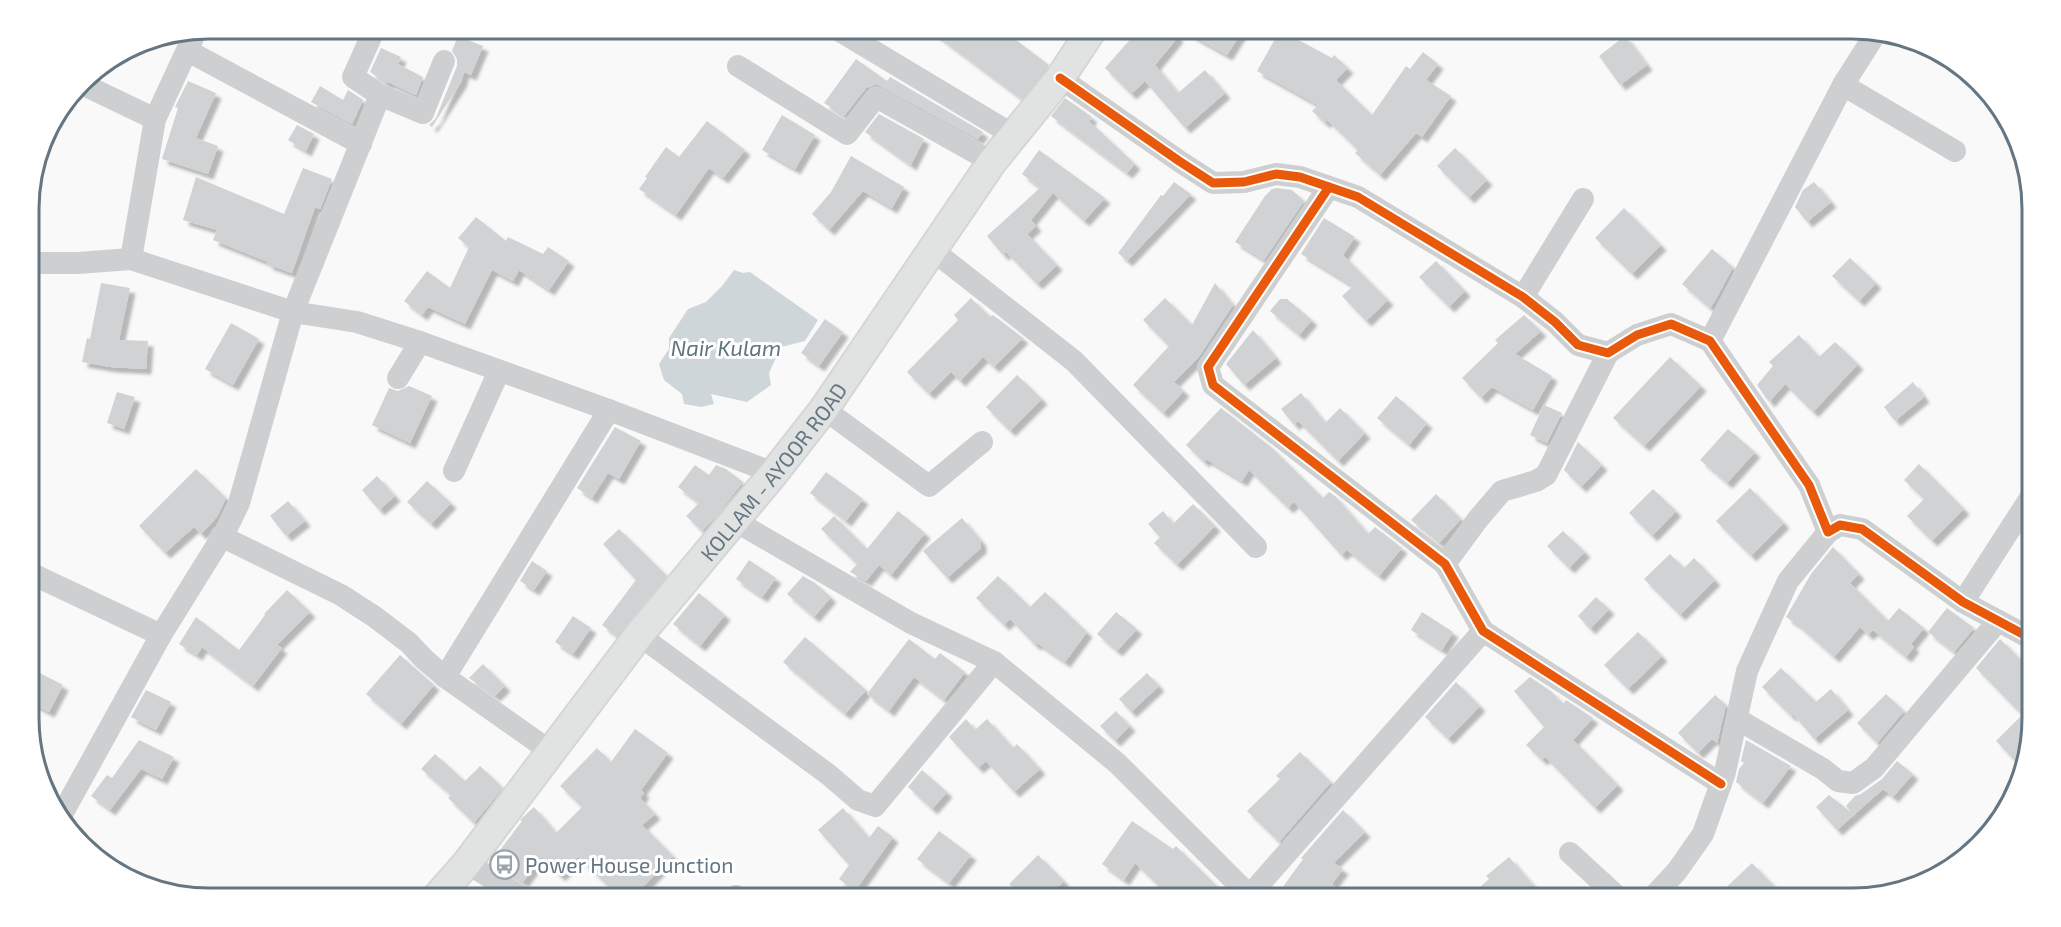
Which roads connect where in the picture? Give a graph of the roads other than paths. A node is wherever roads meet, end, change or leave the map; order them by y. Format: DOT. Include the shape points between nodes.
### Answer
graph roads {
  1 [pos="370,39"];
  2 [pos="853,39"];
  3 [pos="1086,39"];
  4 [pos="1871,40"];
  5 [pos="192,41"];
  6 [pos="444,61"];
  7 [pos="738,66"];
  8 [pos="1060,78"];
  9 [pos="1843,84"];
  10 [pos="90,88"];
  11 [pos="380,95"];
  12 [pos="155,119"];
  13 [pos="1015,136"];
  14 [pos="361,144"];
  15 [pos="1955,151"];
  16 [pos="992,162"];
  17 [pos="1329,187"];
  18 [pos="1583,199"];
  19 [pos="931,249"];
  20 [pos="131,259"];
  21 [pos="39,263"];
  22 [pos="1522,297"];
  23 [pos="294,312"];
  24 [pos="1710,341"];
  25 [pos="420,342"];
  26 [pos="1608,353"];
  27 [pos="499,371"];
  28 [pos="398,378"];
  29 [pos="824,409"];
  30 [pos="609,410"];
  31 [pos="981,442"];
  32 [pos="454,471"];
  33 [pos="774,473"];
  34 [pos="2022,511"];
  35 [pos="735,521"];
  36 [pos="1828,532"];
  37 [pos="221,536"];
  38 [pos="1256,547"];
  39 [pos="1445,564"];
  40 [pos="39,577"];
  41 [pos="1963,602"];
  42 [pos="1998,621"];
  43 [pos="1483,631"];
  44 [pos="2022,634"];
  45 [pos="161,635"];
  46 [pos="639,635"];
  47 [pos="994,662"];
  48 [pos="446,677"];
  49 [pos="1737,719"];
  50 [pos="550,751"];
  51 [pos="1721,784"];
  52 [pos="65,808"];
  53 [pos="1570,853"];
  54 [pos="467,863"];
  55 [pos="445,888"];
  56 [pos="507,888"];
  57 [pos="1242,888"];
  58 [pos="1259,888"];
  59 [pos="1608,888"];
  60 [pos="1661,888"];
  1 -- 11 [label="street" via="353,77"];
  2 -- 13 [label="street"];
  3 -- 8 [label="main road, KOLLAM - AYOOR ROAD"];
  4 -- 9 [label="street"];
  5 -- 12 [label="street"];
  5 -- 14 [label="street"];
  6 -- 11 [label="street" via="423,113"];
  7 -- 16 [label="street" via="847,134 876,97"];
  8 -- 13 [label="main road, KOLLAM - AYOOR ROAD"];
  8 -- 17 [label="street" via="1214,183 1244,182 1276,174"];
  9 -- 15 [label="street"];
  9 -- 24 [label="street"];
  10 -- 12 [label="street"];
  11 -- 14 [label="street"];
  12 -- 20 [label="street"];
  13 -- 16 [label="main road, KOLLAM - AYOOR ROAD"];
  14 -- 23 [label="street"];
  16 -- 19 [label="main road, KOLLAM - AYOOR ROAD"];
  17 -- 22 [label="street" via="1358,196"];
  17 -- 39 [label="street" via="1208,367 1213,385"];
  18 -- 22 [label="street"];
  19 -- 29 [label="main road, KOLLAM - AYOOR ROAD"];
  19 -- 38 [label="street" via="1074,361"];
  20 -- 21 [label="street"];
  20 -- 23 [label="street"];
  22 -- 26 [label="street" via="1578,345"];
  23 -- 25 [label="street" via="357,322"];
  23 -- 37 [label="street" via="239,503"];
  24 -- 26 [label="street" via="1671,324 1637,335"];
  24 -- 36 [label="street" via="1809,485"];
  25 -- 27 [label="street"];
  25 -- 28 [label="street"];
  26 -- 39 [label="street" via="1546,475 1502,491"];
  27 -- 30 [label="street"];
  27 -- 32 [label="street"];
  29 -- 31 [label="street" via="929,486"];
  29 -- 33 [label="main road, KOLLAM - AYOOR ROAD"];
  30 -- 33 [label="street"];
  30 -- 48 [label="street"];
  33 -- 35 [label="main road, KOLLAM - AYOOR ROAD"];
  34 -- 41 [label="street"];
  35 -- 46 [label="main road, KOLLAM - AYOOR ROAD"];
  35 -- 47 [label="street" via="911,623"];
  36 -- 41 [label="street" via="1840,525 1862,529"];
  36 -- 49 [label="street" via="1788,581 1747,671"];
  37 -- 45 [label="street"];
  37 -- 48 [label="street" via="341,596 409,643"];
  39 -- 43 [label="street"];
  40 -- 45 [label="street"];
  41 -- 42 [label="street"];
  42 -- 44 [label="street"];
  42 -- 49 [label="street" via="1874,768 1853,783 1838,781"];
  43 -- 51 [label="street"];
  43 -- 58 [label="street"];
  45 -- 52 [label="street"];
  46 -- 47 [label="street" via="858,800 875,806"];
  46 -- 50 [label="main road, KOLLAM - AYOOR ROAD"];
  47 -- 57 [label="street" via="1117,763"];
  48 -- 50 [label="street"];
  49 -- 51 [label="street"];
  50 -- 54 [label="main road, KOLLAM - AYOOR ROAD"];
  51 -- 60 [label="street" via="1703,834"];
  53 -- 59 [label="street"];
  54 -- 55 [label="main road, KOLLAM - AYOOR ROAD"];
  54 -- 56 [label="street"];
}
